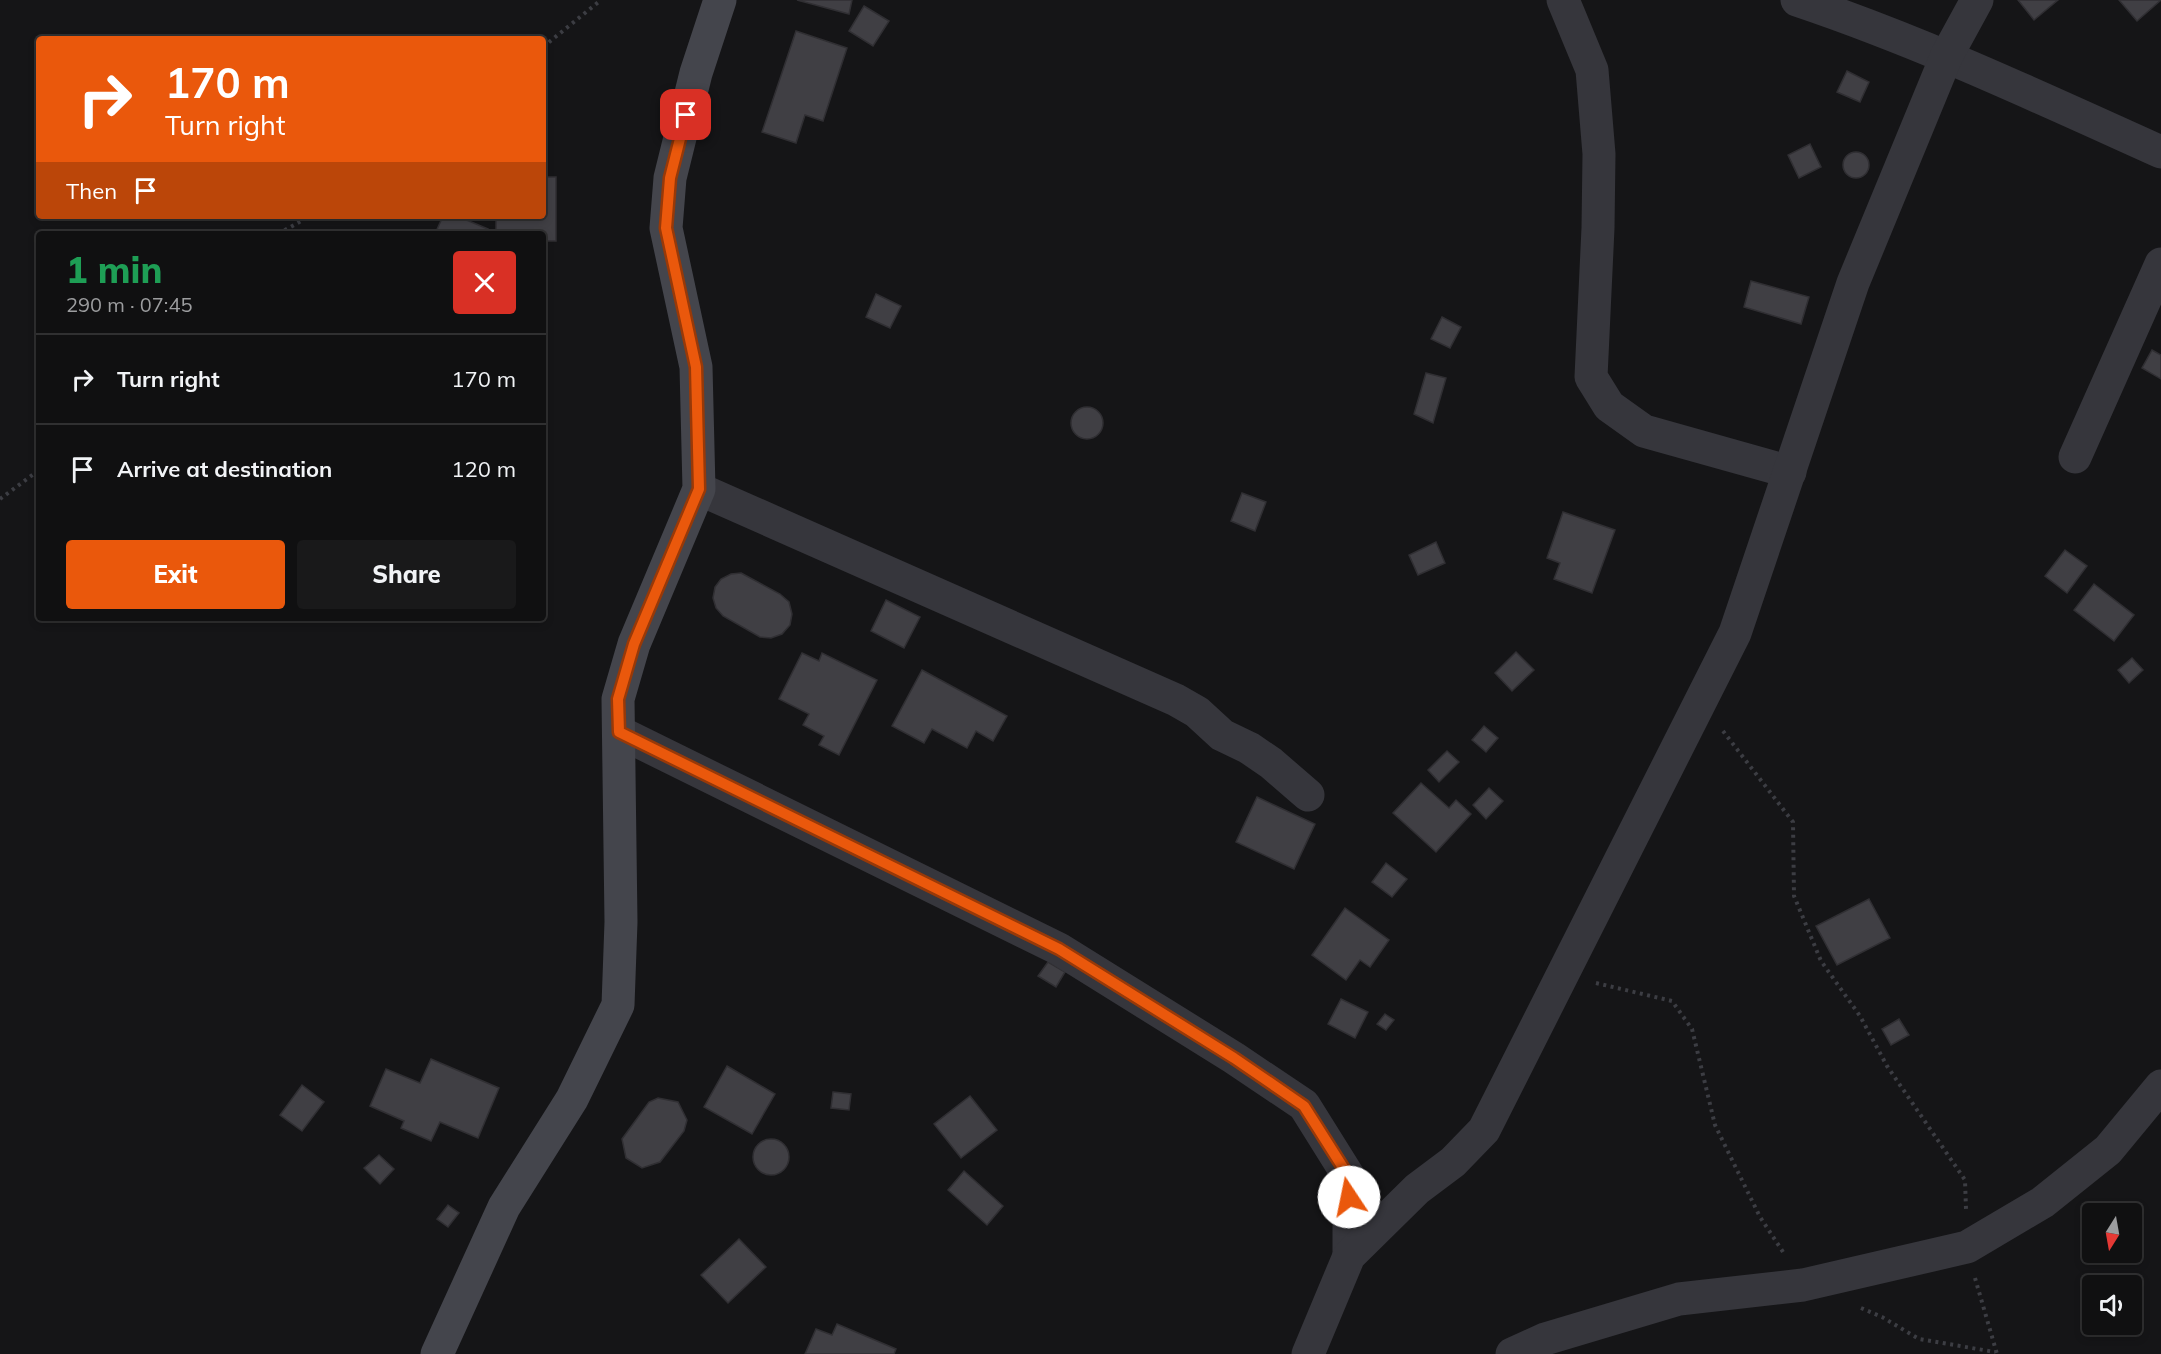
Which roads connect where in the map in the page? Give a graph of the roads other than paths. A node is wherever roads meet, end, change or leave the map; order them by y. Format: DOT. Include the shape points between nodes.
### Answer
graph roads {
  1 [pos="720,0"];
  2 [pos="1563,0"];
  3 [pos="1797,0"];
  4 [pos="1977,0"];
  5 [pos="1947,55"];
  6 [pos="2161,152"];
  7 [pos="2161,264"];
  8 [pos="2075,457"];
  9 [pos="1790,472"];
  10 [pos="699,489"];
  11 [pos="619,732"];
  12 [pos="1308,795"];
  13 [pos="2161,1086"];
  14 [pos="1349,1256"];
  15 [pos="437,1354"];
  16 [pos="1308,1354"];
  17 [pos="1512,1354"];
  1 -- 10 [label="street" via="696,73 670,178 666,228 696,367"];
  2 -- 9 [label="street" via="1592,70 1599,154 1591,377 1610,406 1644,431"];
  3 -- 5 [label="street"];
  4 -- 5 [label="street"];
  5 -- 6 [label="street"];
  5 -- 9 [label="street" via="1853,283"];
  7 -- 8 [label="street"];
  9 -- 14 [label="street" via="1735,633 1484,1130"];
  10 -- 11 [label="street" via="634,644 618,699"];
  10 -- 12 [label="street" via="1176,700 1197,712 1222,735 1271,763"];
  11 -- 14 [label="street" via="1059,949 1304,1106 1349,1177"];
  11 -- 15 [label="street" via="618,1005 572,1099 504,1207"];
  13 -- 17 [label="street" via="2108,1150 2043,1202 1967,1247 1803,1285 1679,1299 1545,1339"];
  14 -- 16 [label="street"];
}
